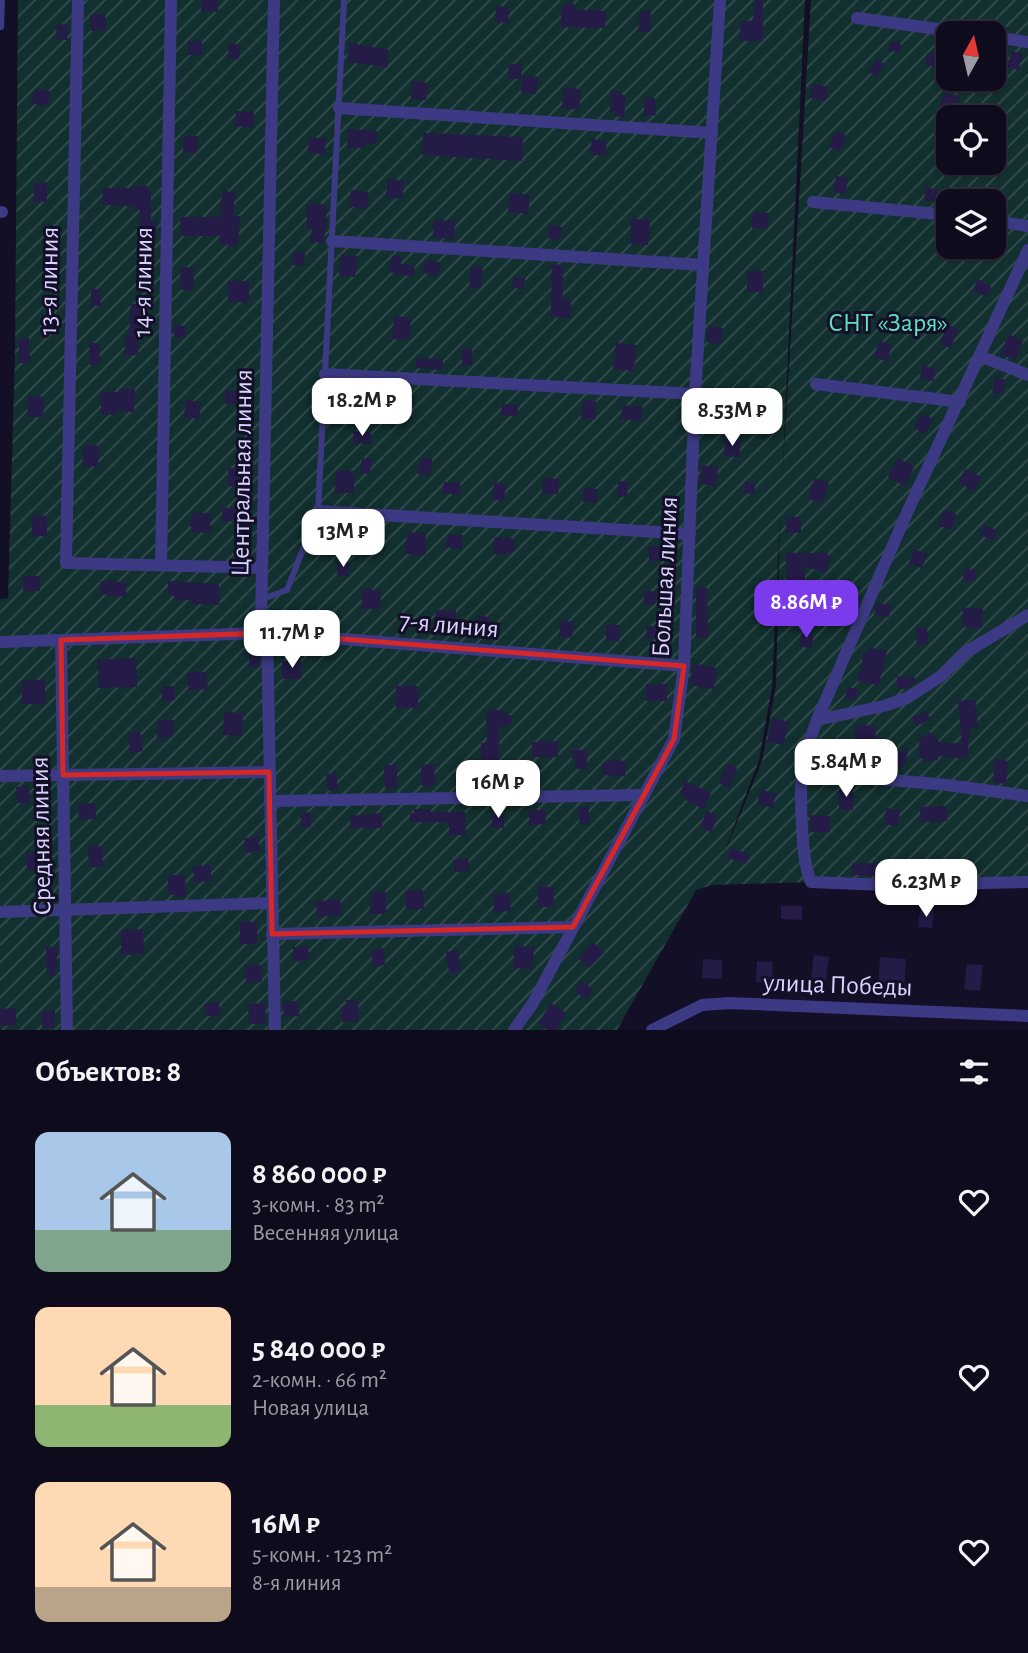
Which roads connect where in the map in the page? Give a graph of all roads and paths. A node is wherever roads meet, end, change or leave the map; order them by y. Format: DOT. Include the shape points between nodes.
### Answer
graph roads {
  1 [pos="2,0"];
  2 [pos="78,0"];
  3 [pos="171,0"];
  4 [pos="274,0"];
  5 [pos="345,0"];
  6 [pos="720,0"];
  7 [pos="857,18"];
  8 [pos="1,27"];
  9 [pos="936,29"];
  10 [pos="1006,39"];
  11 [pos="1028,42"];
  12 [pos="339,108"];
  13 [pos="712,133"];
  14 [pos="813,202"];
  15 [pos="936,214"];
  16 [pos="1006,223"];
  17 [pos="1028,226"];
  18 [pos="332,241"];
  19 [pos="1028,250"];
  20 [pos="703,265"];
  21 [pos="980,356"];
  22 [pos="325,374"];
  23 [pos="1028,375"];
  24 [pos="816,384"];
  25 [pos="695,394"];
  26 [pos="960,402"];
  27 [pos="318,511"];
  28 [pos="690,534"];
  29 [pos="160,565"];
  30 [pos="262,568"];
  31 [pos="262,599"];
  32 [pos="1028,615"];
  33 [pos="267,633"];
  34 [pos="61,640"];
  35 [pos="0,642"];
  36 [pos="684,666"];
  37 [pos="817,720"];
  38 [pos="270,772"];
  39 [pos="802,772"];
  40 [pos="63,775"];
  41 [pos="0,776"];
  42 [pos="642,795"];
  43 [pos="1028,796"];
  44 [pos="270,801"];
  45 [pos="1028,883"];
  46 [pos="271,903"];
  47 [pos="65,910"];
  48 [pos="0,912"];
  49 [pos="573,927"];
  50 [pos="272,934"];
  51 [pos="1028,1016"];
  52 [pos="67,1030"];
  53 [pos="275,1030"];
  54 [pos="513,1030"];
  55 [pos="652,1030"];
  1 -- 8 [label="lane"];
  2 -- 29 [label="street, 13-я линия" via="65,563"];
  3 -- 29 [label="street, 14-я линия"];
  4 -- 30 [label="street, Центральная линия"];
  5 -- 12 [label="lane"];
  6 -- 13 [label="street, Большая линия"];
  7 -- 9 [label="street"];
  10 -- 11 [label="street"];
  12 -- 13 [label="street"];
  12 -- 18 [label="lane"];
  13 -- 20 [label="street, Большая линия"];
  14 -- 15 [label="street"];
  16 -- 17 [label="street"];
  18 -- 20 [label="street"];
  18 -- 22 [label="lane"];
  19 -- 21 [label="street"];
  20 -- 25 [label="street, Большая линия"];
  21 -- 23 [label="street"];
  21 -- 26 [label="street"];
  22 -- 25 [label="street"];
  22 -- 27 [label="lane"];
  24 -- 26 [label="street"];
  25 -- 28 [label="street, Большая линия"];
  26 -- 37 [label="street"];
  27 -- 28 [label="street"];
  27 -- 31 [label="lane" via="287,590"];
  28 -- 36 [label="street, Большая линия"];
  29 -- 30 [label="street"];
  30 -- 31 [label="street, Центральная линия"];
  31 -- 33 [label="street, Центральная линия" via="261,620"];
  32 -- 37 [label="street" via="966,652 941,676 907,698"];
  33 -- 34 [label="street, 7-я линия"];
  33 -- 36 [label="street, 7-я линия"];
  33 -- 38 [label="street, Центральная линия"];
  34 -- 35 [label="street, 7-я линия"];
  34 -- 40 [label="street, Средняя линия"];
  36 -- 42 [label="street, Большая линия" via="674,739"];
  37 -- 39 [label="street"];
  38 -- 40 [label="street"];
  38 -- 44 [label="street, Центральная линия"];
  39 -- 43 [label="street"];
  39 -- 45 [label="street" via="803,829 811,882"];
  40 -- 41 [label="street"];
  40 -- 47 [label="street, Средняя линия"];
  42 -- 44 [label="street"];
  42 -- 49 [label="street, Большая линия"];
  44 -- 46 [label="street, Центральная линия"];
  46 -- 47 [label="street"];
  46 -- 50 [label="street, Центральная линия"];
  47 -- 48 [label="street"];
  47 -- 52 [label="street, Средняя линия"];
  49 -- 50 [label="street"];
  49 -- 54 [label="street, Большая линия" via="533,1003"];
  50 -- 53 [label="street, Центральная линия"];
  51 -- 55 [label="street, улица Победы" via="730,1003 702,1005"];
}
